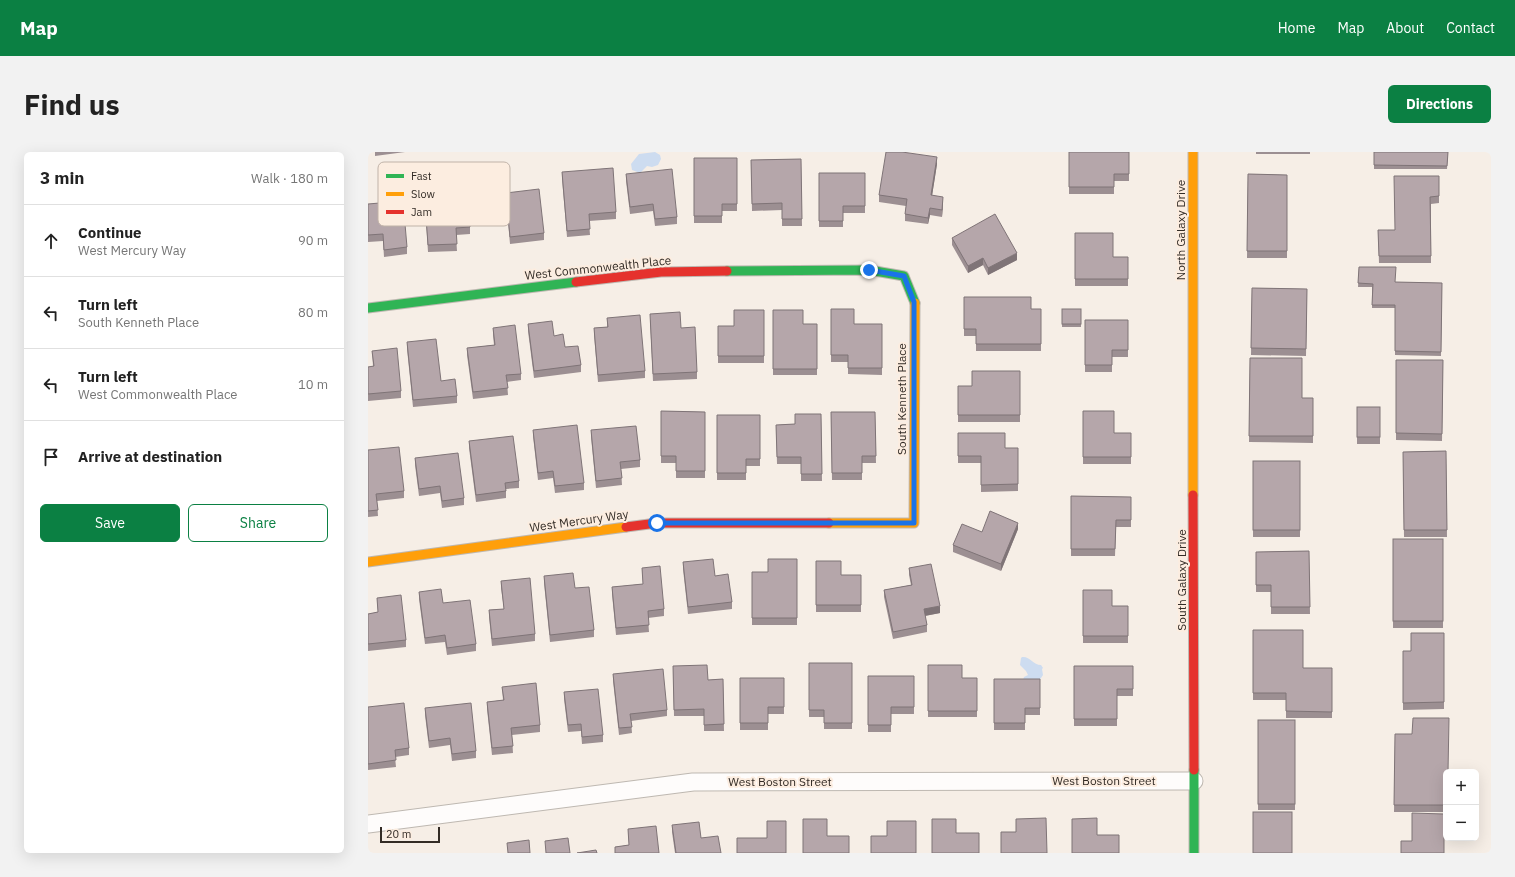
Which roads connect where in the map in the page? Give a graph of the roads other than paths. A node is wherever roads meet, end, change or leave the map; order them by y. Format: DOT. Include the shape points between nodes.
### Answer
graph roads {
  1 [pos="1193,152"];
  2 [pos="904,276"];
  3 [pos="368,308"];
  4 [pos="1193,308"];
  5 [pos="914,523"];
  6 [pos="368,562"];
  7 [pos="1194,780"];
  8 [pos="368,824"];
  9 [pos="1194,853"];
  1 -- 4 [label="street, North Galaxy Drive"];
  2 -- 3 [label="street, West Commonwealth Place" via="869,270 661,272"];
  2 -- 5 [label="street, South Kenneth Place" via="914,302"];
  4 -- 7 [label="street, South Galaxy Drive"];
  5 -- 6 [label="street, West Mercury Way" via="657,523"];
  7 -- 8 [label="street, West Boston Street" via="692,782"];
  7 -- 9 [label="street, South Galaxy Drive"];
}
